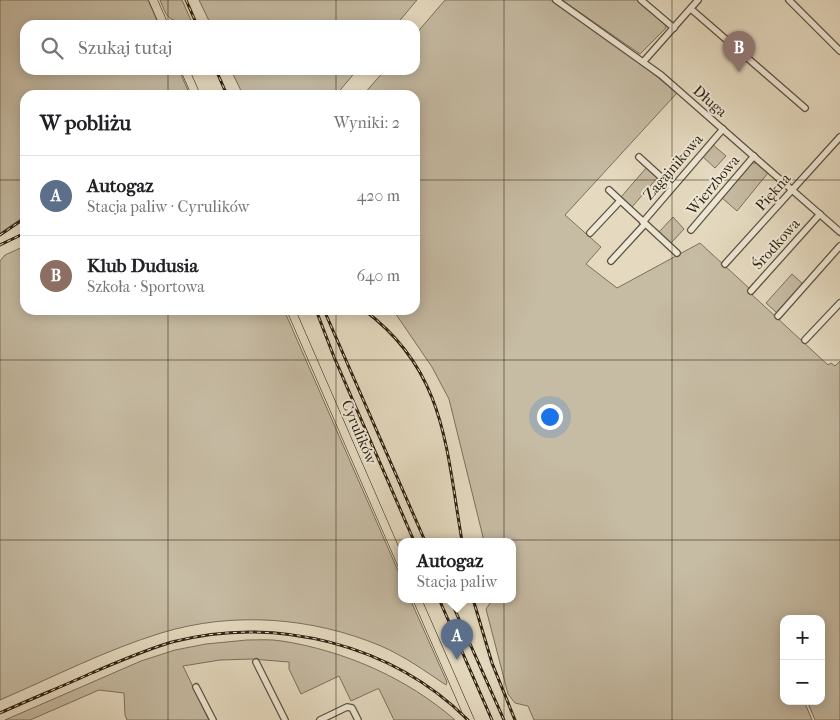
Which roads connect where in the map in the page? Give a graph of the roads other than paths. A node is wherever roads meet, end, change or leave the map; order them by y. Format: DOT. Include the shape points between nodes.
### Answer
graph roads {
  1 [pos="153,0"];
  2 [pos="556,0"];
  3 [pos="641,0"];
  4 [pos="698,0"];
  5 [pos="789,0"];
  6 [pos="691,8"];
  7 [pos="162,20"];
  8 [pos="674,28"];
  9 [pos="840,51"];
  10 [pos="644,61"];
  11 [pos="186,75"];
  12 [pos="194,90"];
  13 [pos="805,108"];
  14 [pos="723,129"];
  15 [pos="840,137"];
  16 [pos="754,156"];
  17 [pos="640,157"];
  18 [pos="672,187"];
  19 [pos="793,189"];
  20 [pos="609,190"];
  21 [pos="620,201"];
  22 [pos="820,214"];
  23 [pos="644,223"];
  24 [pos="691,230"];
  25 [pos="840,232"];
  26 [pos="590,233"];
  27 [pos="840,246"];
  28 [pos="677,253"];
  29 [pos="611,261"];
  30 [pos="725,264"];
  31 [pos="751,291"];
  32 [pos="840,303"];
  33 [pos="293,315"];
  34 [pos="778,316"];
  35 [pos="806,340"];
  36 [pos="398,556"];
  37 [pos="419,603"];
  38 [pos="256,662"];
  39 [pos="196,687"];
  40 [pos="213,720"];
  41 [pos="284,720"];
  42 [pos="320,720"];
  43 [pos="358,720"];
  44 [pos="470,720"];
  1 -- 7 [label="main road"];
  2 -- 10 [label="street, Długa"];
  3 -- 8 [label="street"];
  4 -- 6 [label="street"];
  5 -- 9 [label="street"];
  6 -- 8 [label="street"];
  6 -- 13 [label="street"];
  8 -- 10 [label="street"];
  10 -- 14 [label="street, Długa"];
  11 -- 12 [label="main road"];
  14 -- 16 [label="street, Długa"];
  14 -- 18 [label="street, Zagajnikowa"];
  15 -- 19 [label="street, Piękna"];
  16 -- 19 [label="street, Długa"];
  16 -- 24 [label="street, Wierzbowa"];
  17 -- 18 [label="street"];
  18 -- 23 [label="street, Zagajnikowa"];
  19 -- 22 [label="street, Długa"];
  19 -- 30 [label="street, Piękna"];
  20 -- 21 [label="street"];
  21 -- 23 [label="street"];
  21 -- 26 [label="street"];
  22 -- 25 [label="street, Długa"];
  22 -- 31 [label="street, Środkowa"];
  23 -- 28 [label="street"];
  23 -- 29 [label="street, Zagajnikowa"];
  27 -- 34 [label="street"];
  32 -- 35 [label="street"];
  33 -- 36 [label="main road, Cyrulików"];
  37 -- 44 [label="main road"];
  38 -- 41 [label="street"];
  39 -- 40 [label="street"];
  42 -- 43 [label="street" via="350,707"];
}
